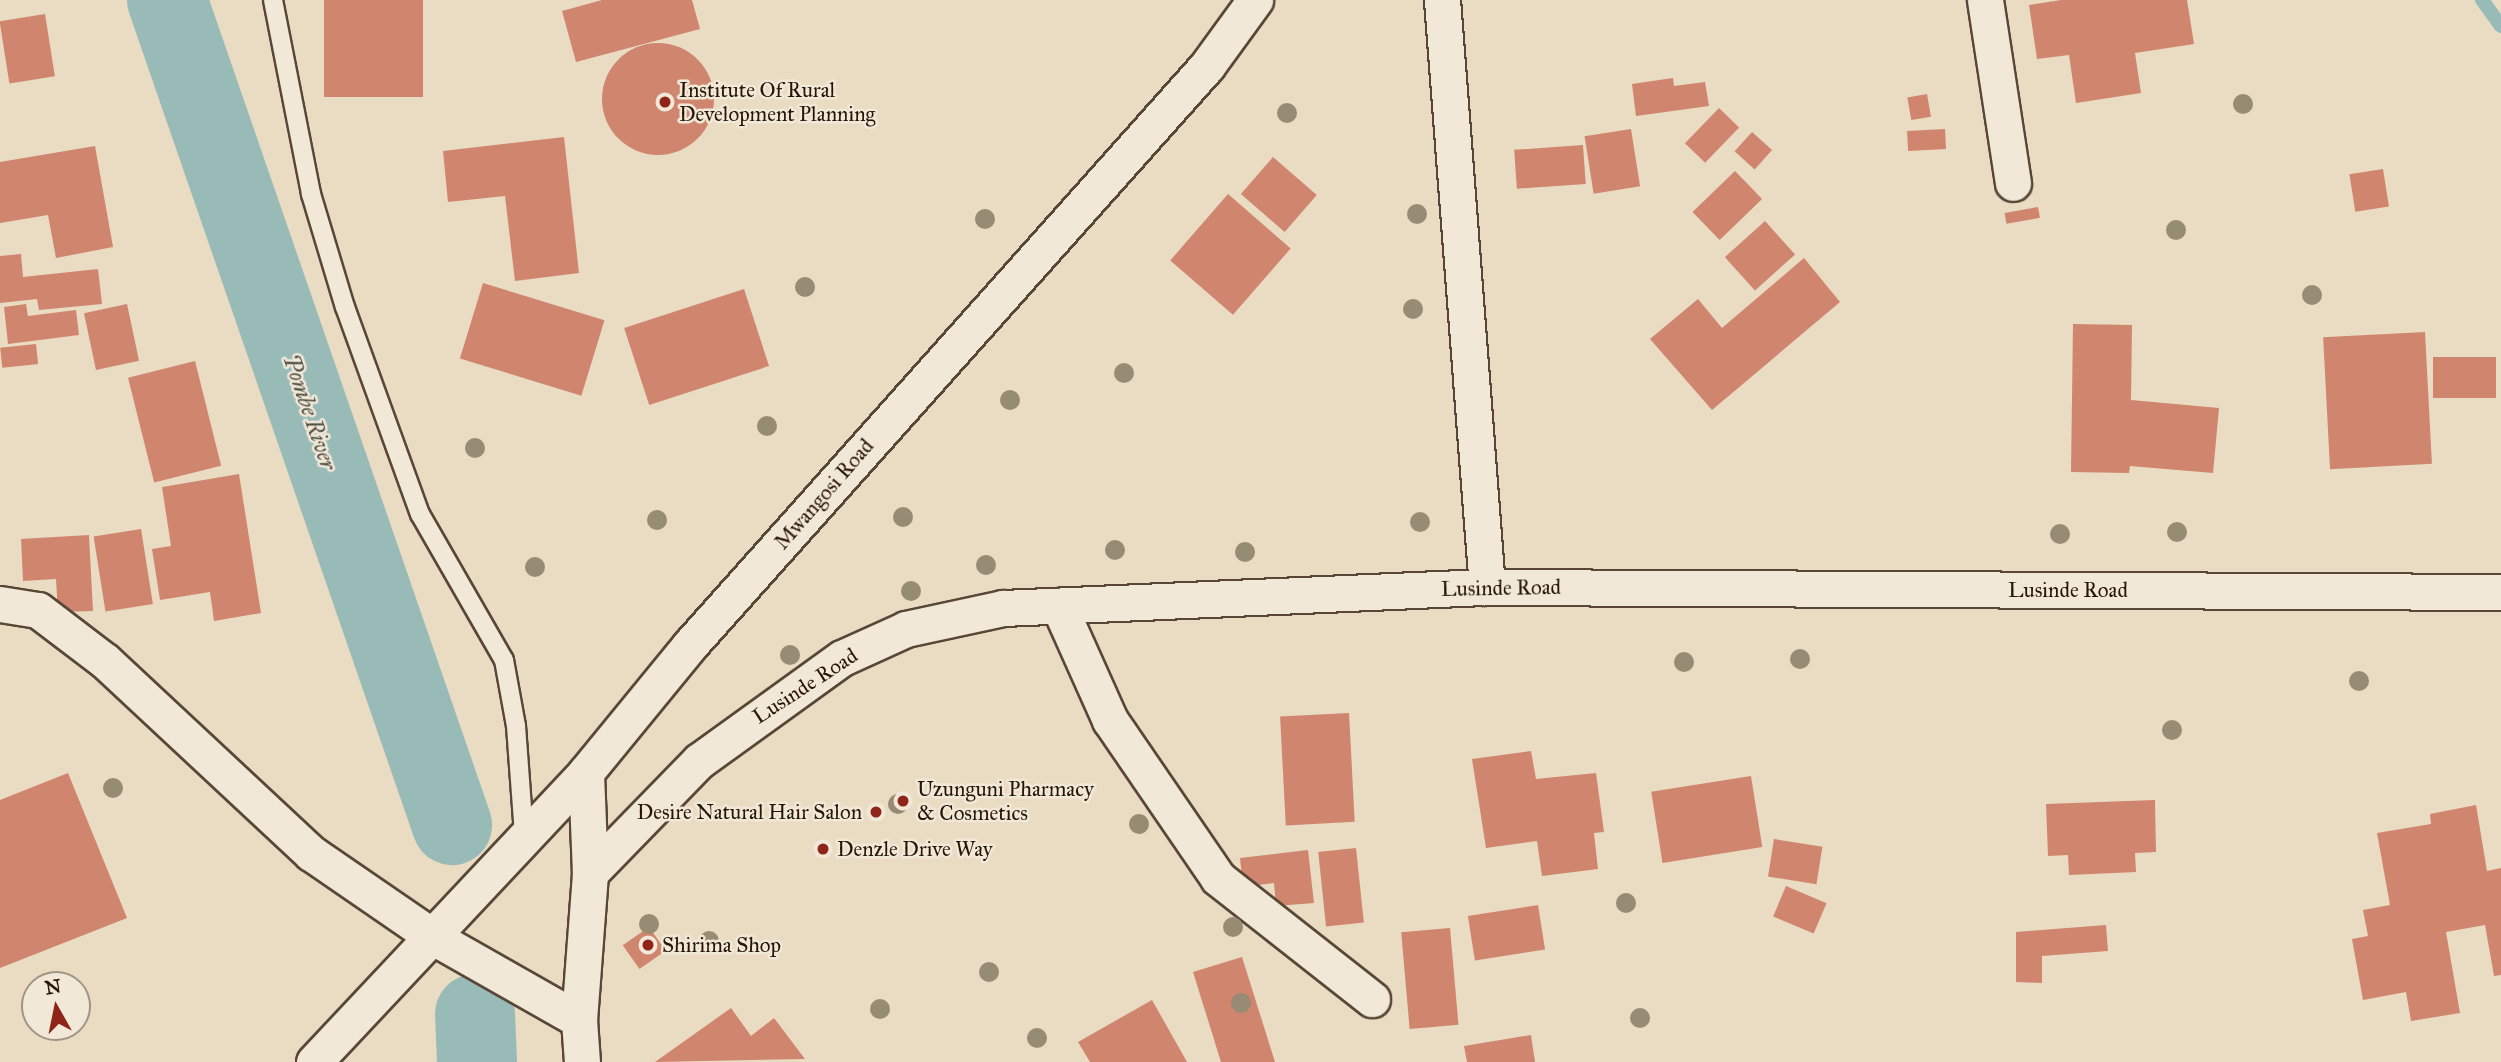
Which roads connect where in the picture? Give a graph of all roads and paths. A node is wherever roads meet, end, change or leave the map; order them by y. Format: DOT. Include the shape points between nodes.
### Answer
graph roads {
  1 [pos="273,0"];
  2 [pos="1255,0"];
  3 [pos="1443,0"];
  4 [pos="1985,0"];
  5 [pos="2013,183"];
  6 [pos="1487,587"];
  7 [pos="2501,592"];
  8 [pos="0,604"];
  9 [pos="1059,606"];
  10 [pos="586,772"];
  11 [pos="524,840"];
  12 [pos="590,873"];
  13 [pos="433,937"];
  14 [pos="1372,999"];
  15 [pos="579,1020"];
  16 [pos="314,1062"];
  17 [pos="582,1062"];
  1 -- 11 [label="lane" via="311,194 345,307 419,514 504,660 514,702"];
  2 -- 10 [label="street, Mwangosi Road" via="1208,66 690,645"];
  3 -- 6 [label="street"];
  4 -- 5 [label="street"];
  6 -- 7 [label="street, Lusinde Road"];
  6 -- 9 [label="street, Lusinde Road"];
  8 -- 13 [label="street" via="38,610 105,661 311,853"];
  9 -- 12 [label="street, Lusinde Road" via="1003,608 906,629 842,657 699,761"];
  9 -- 14 [label="street" via="1110,720 1218,878"];
  10 -- 11 [label="street, Mwangosi Road"];
  10 -- 12 [label="street"];
  11 -- 13 [label="street, Mwangosi Road"];
  12 -- 15 [label="street"];
  13 -- 15 [label="street"];
  13 -- 16 [label="street, Mwangosi Road"];
  15 -- 17 [label="street"];
}
